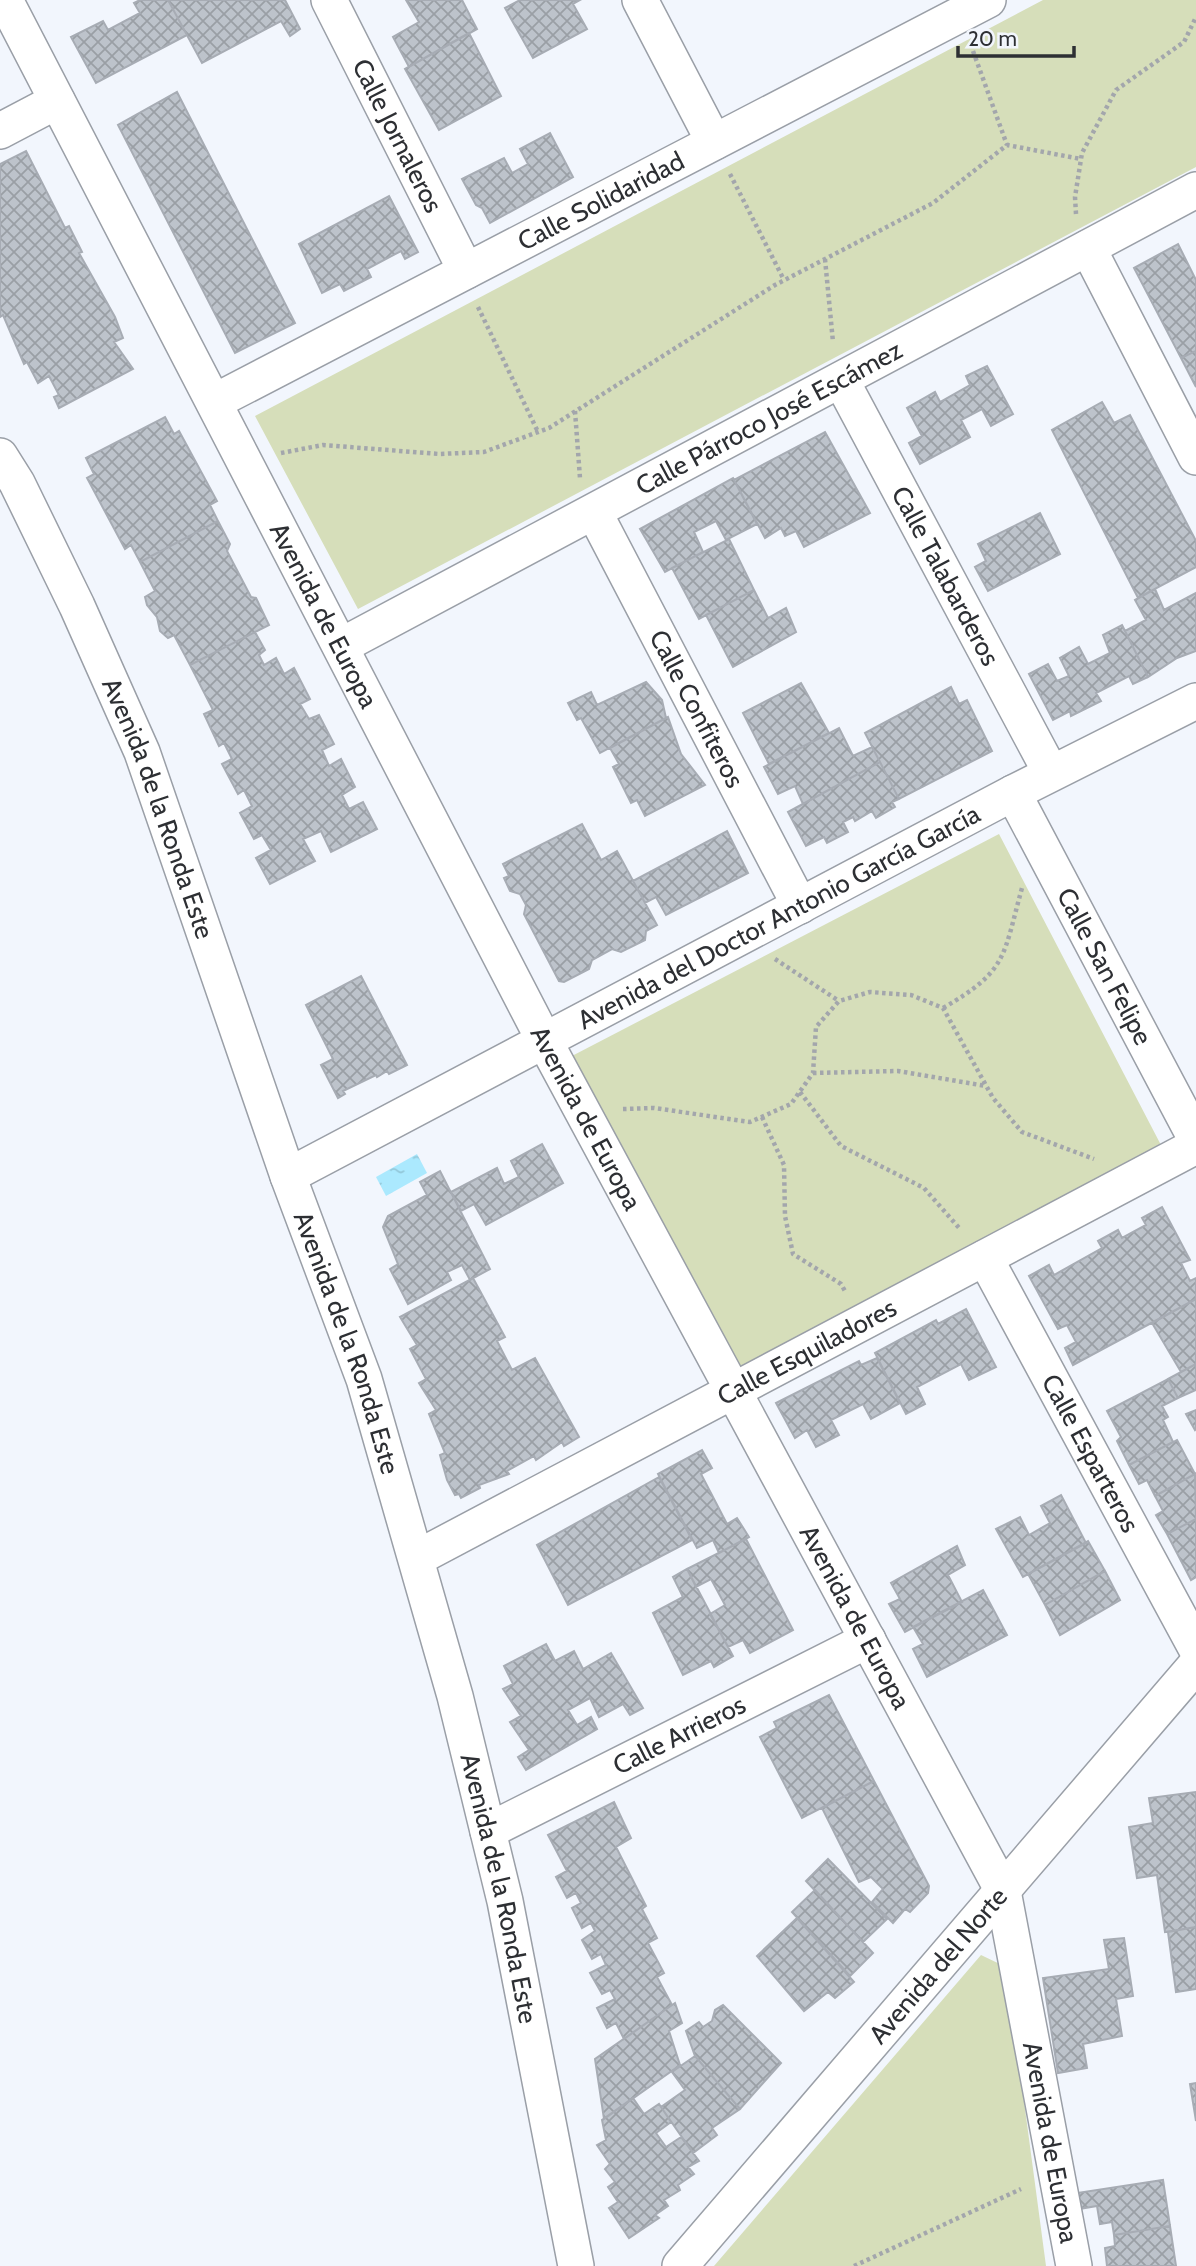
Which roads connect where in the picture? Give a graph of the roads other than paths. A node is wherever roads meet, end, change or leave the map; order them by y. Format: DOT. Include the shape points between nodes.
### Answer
graph roads {
  1 [pos="329,0"];
  2 [pos="640,0"];
  3 [pos="19,5"];
  4 [pos="967,5"];
  5 [pos="57,101"];
  6 [pos="0,131"];
  7 [pos="714,142"];
  8 [pos="1196,190"];
  9 [pos="1083,250"];
  10 [pos="464,272"];
  11 [pos="839,381"];
  12 [pos="214,402"];
  13 [pos="0,456"];
  14 [pos="1196,457"];
  15 [pos="588,515"];
  16 [pos="341,646"];
  17 [pos="1196,701"];
  18 [pos="1051,773"];
  19 [pos="1013,793"];
  20 [pos="800,906"];
  21 [pos="545,1042"];
  22 [pos="1196,1139"];
  23 [pos="1196,1146"];
  24 [pos="288,1176"];
  25 [pos="985,1258"];
  26 [pos="734,1391"];
  27 [pos="417,1558"];
  28 [pos="869,1640"];
  29 [pos="1196,1648"];
  30 [pos="1196,1665"];
  31 [pos="488,1831"];
  32 [pos="1003,1891"];
  33 [pos="576,2266"];
  34 [pos="680,2266"];
  35 [pos="1074,2266"];
  1 -- 10 [label="street, Calle Jornaleros"];
  2 -- 7 [label="street"];
  3 -- 5 [label="street, Avenida de Europa"];
  4 -- 7 [label="street, Calle Solidaridad"];
  5 -- 6 [label="street"];
  5 -- 12 [label="street, Avenida de Europa"];
  7 -- 10 [label="street, Calle Solidaridad"];
  8 -- 9 [label="street, Calle Párroco José Escámez"];
  9 -- 11 [label="street, Calle Párroco José Escámez"];
  9 -- 14 [label="street"];
  10 -- 12 [label="street, Calle Solidaridad"];
  11 -- 15 [label="street, Calle Párroco José Escámez"];
  11 -- 18 [label="street, Calle Talabarderos"];
  12 -- 16 [label="street, Avenida de Europa"];
  13 -- 24 [label="street, Avenida de la Ronda Este" via="77,606 142,752"];
  15 -- 16 [label="street, Calle Párroco José Escámez"];
  15 -- 20 [label="street, Calle Confiteros"];
  16 -- 21 [label="street, Avenida de Europa"];
  17 -- 18 [label="street, Avenida del Doctor Antonio García García"];
  18 -- 19 [label="street, Avenida del Doctor Antonio García García"];
  19 -- 20 [label="street, Avenida del Doctor Antonio García García"];
  19 -- 22 [label="street, Calle San Felipe"];
  20 -- 21 [label="street, Avenida del Doctor Antonio García García"];
  21 -- 24 [label="street, Avenida del Doctor Antonio García García"];
  21 -- 26 [label="street, Avenida de Europa"];
  23 -- 25 [label="street, Calle Esquiladores"];
  24 -- 27 [label="street, Avenida de la Ronda Este" via="364,1379"];
  25 -- 26 [label="street, Calle Esquiladores"];
  25 -- 29 [label="street, Calle Esparteros"];
  26 -- 27 [label="street, Calle Esquiladores"];
  26 -- 28 [label="street, Avenida de Europa"];
  27 -- 31 [label="street, Avenida de la Ronda Este"];
  28 -- 31 [label="street, Calle Arrieros"];
  28 -- 32 [label="street, Avenida de Europa"];
  30 -- 32 [label="street, Avenida del Norte"];
  31 -- 33 [label="street, Avenida de la Ronda Este"];
  32 -- 34 [label="street, Avenida del Norte"];
  32 -- 35 [label="street, Avenida de Europa"];
}
